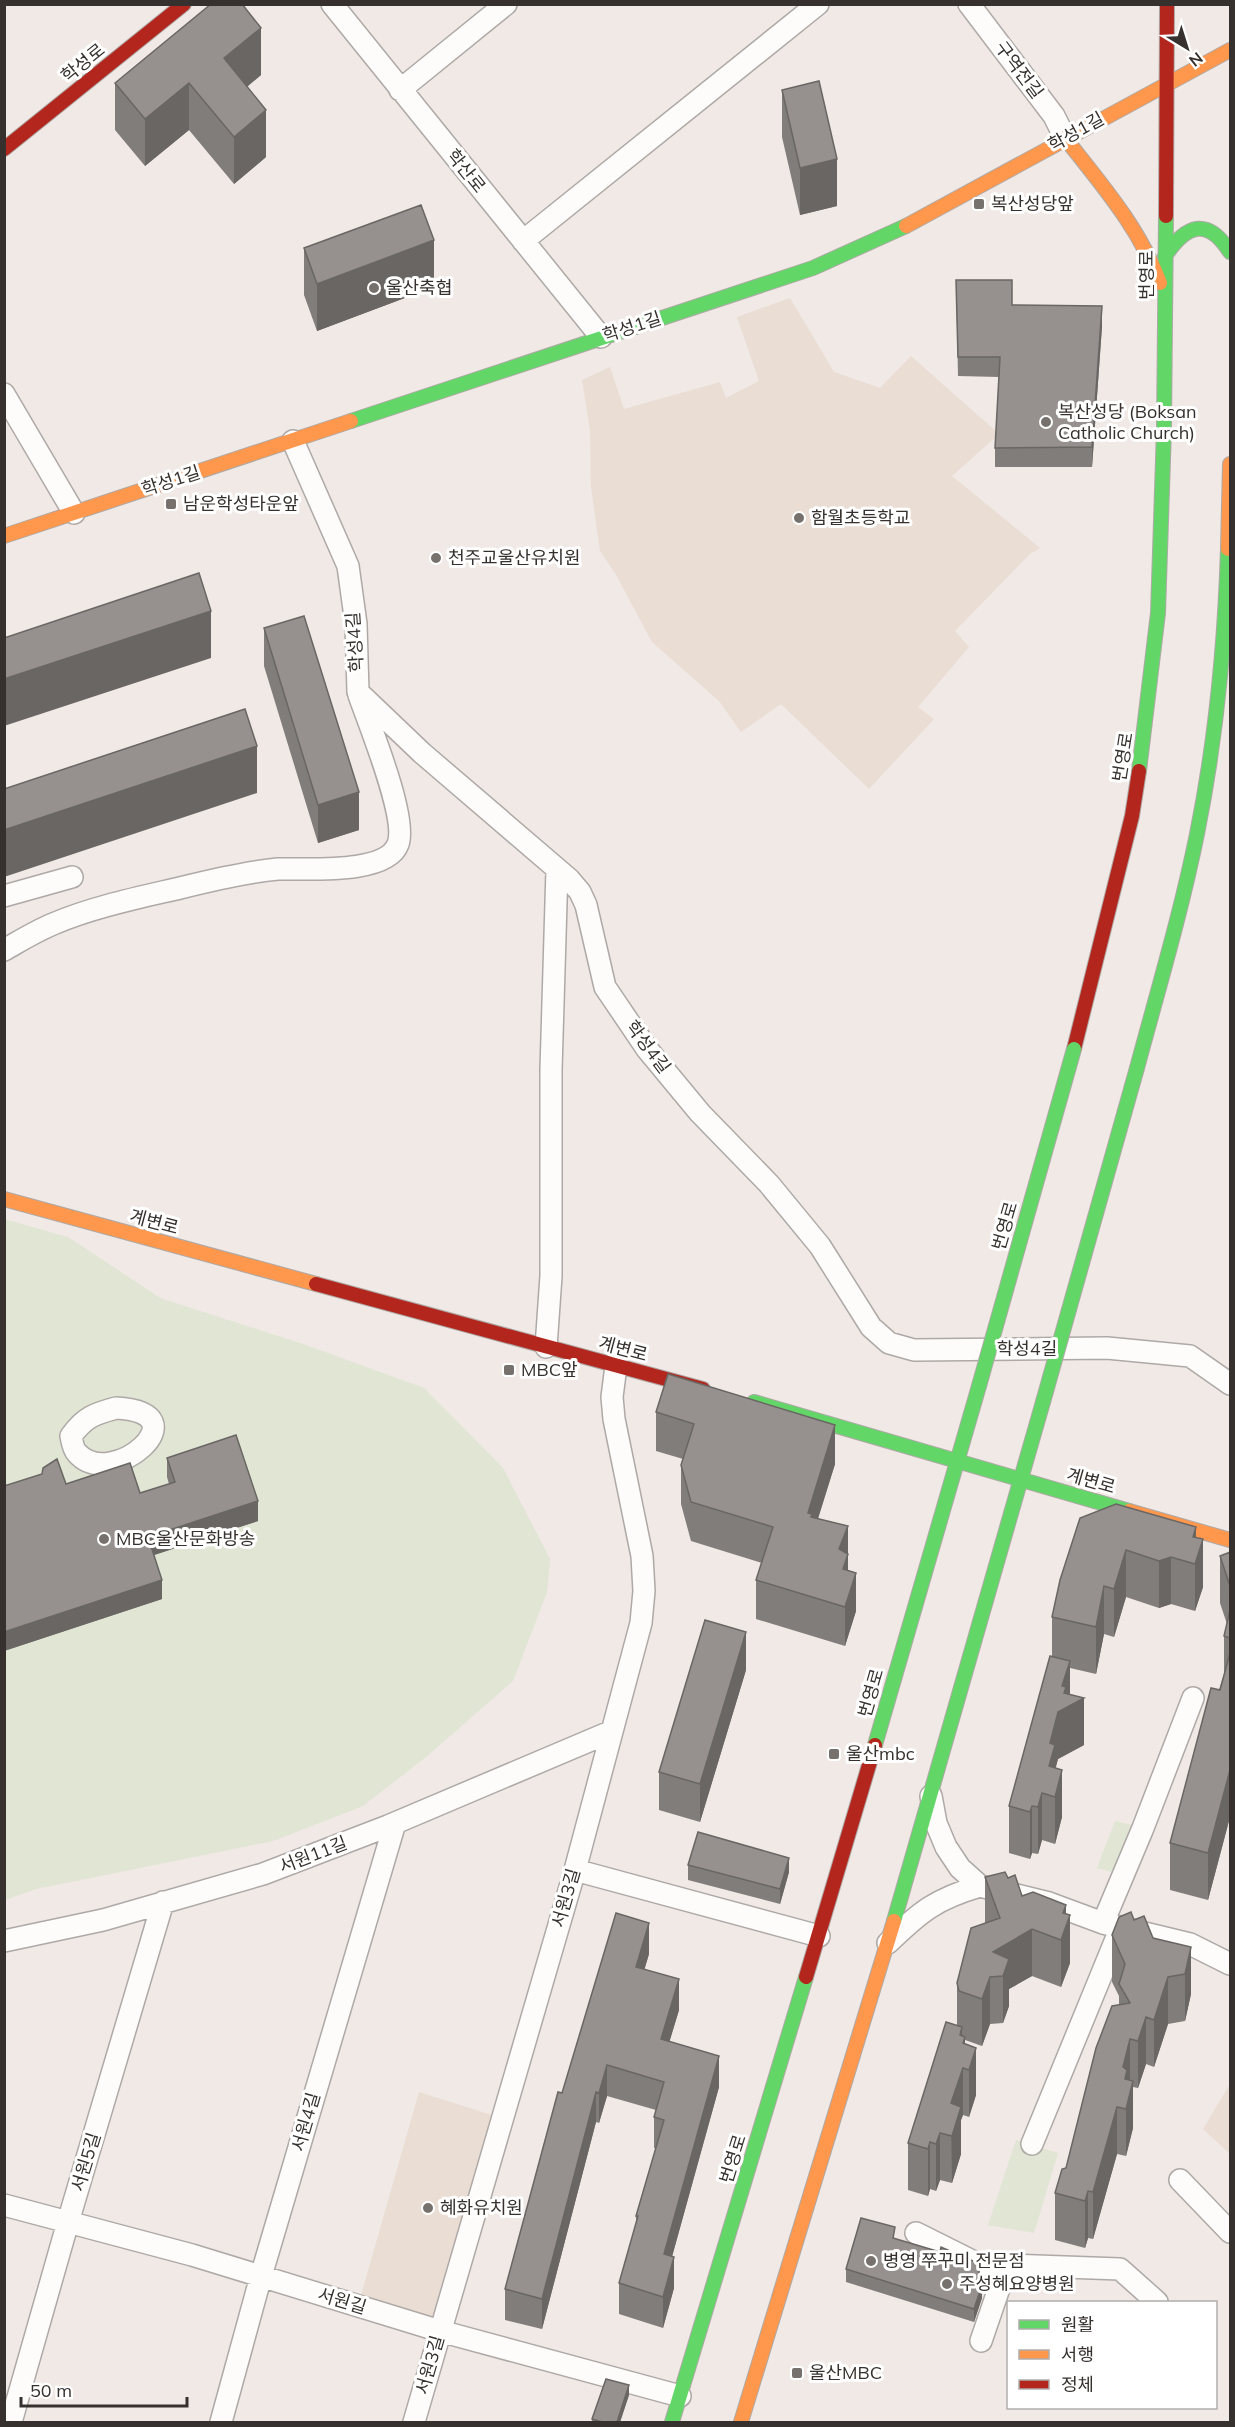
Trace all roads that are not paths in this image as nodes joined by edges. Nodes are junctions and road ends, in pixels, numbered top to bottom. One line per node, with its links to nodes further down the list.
1 (184, 4): 11 (main road, 학성로)
2 (332, 4): 9 (street, 학산로)
3 (506, 4): 9 (street)
4 (818, 4): 12 (street)
5 (969, 4): 10 (street, 구역전길)
6 (1167, 4): 8 (main road, 번영로)
7 (1230, 50): 8 (main road, 학성1길)
8 (1166, 83): 10 (main road, 학성1길); 14 (main road, 번영로)
9 (400, 90): 12 (street, 학산로)
10 (1065, 138): 15 (main road); 16 (main road, 학성1길)
11 (4, 149)
12 (523, 241): 16 (street, 학산로)
13 (1230, 252): 14 (main road)
14 (1165, 256): 15 (main road, 번영로)
15 (1165, 299): 33 (main road, 번영로, bridge)
16 (601, 337): 18 (main road, 학성1길)
17 (4, 394): 20 (street)
18 (294, 441): 20 (main road, 학성1길); 22 (street, 학성4길)
19 (1230, 464): 34 (main road, bridge)
20 (74, 513): 21 (main road, 학성1길)
21 (4, 536)
22 (358, 692): 23 (street, 학성4길); 26 (street)
23 (557, 870): 28 (street); 30 (street, 학성4길)
24 (72, 877): 25 (street)
25 (4, 896)
26 (4, 950)
27 (4, 1199): 28 (main road, 계변로)
28 (546, 1347): 29 (main road, 계변로)
29 (616, 1366): 31 (main road, 계변로); 37 (street, 서원3길)
30 (1230, 1384)
31 (717, 1392)
32 (739, 1398): 33 (main road, 계변로)
33 (957, 1461): 34 (main road, 계변로); 44 (main road, 번영로)
34 (1021, 1479): 35 (main road, 계변로); 38 (main road)
35 (1230, 1540)
36 (1193, 1698): 43 (street)
37 (610, 1732): 39 (street, 서원11길); 40 (street, 서원3길)
38 (931, 1792): 41 (street); 46 (main road)
39 (395, 1822): 42 (street, 서원11길); 55 (street, 서원4길)
40 (575, 1870): 44 (street); 57 (street, 서원3길)
41 (980, 1886): 43 (street); 46 (street)
42 (163, 1902): 45 (street, 서원11길); 51 (street, 서원5길)
43 (1112, 1925): 47 (street); 48 (street)
44 (819, 1936): 59 (main road, 번영로)
45 (4, 1941)
46 (887, 1944): 64 (main road)
47 (1230, 1964)
48 (1032, 2144)
49 (1180, 2180): 52 (street)
50 (4, 2205): 51 (street, 서원길)
51 (68, 2222): 55 (street, 서원길); 60 (street, 서원5길)
52 (1230, 2232)
53 (916, 2233): 54 (street)
54 (1006, 2265): 56 (street); 58 (street)
55 (261, 2276): 57 (street, 서원길); 61 (street, 서원4길)
56 (1156, 2301)
57 (440, 2331): 59 (street, 서원길); 62 (street, 서원3길)
58 (981, 2341)
59 (680, 2396): 63 (main road, 번영로)
60 (11, 2422)
61 (220, 2422)
62 (414, 2422)
63 (672, 2422)
64 (741, 2422)

